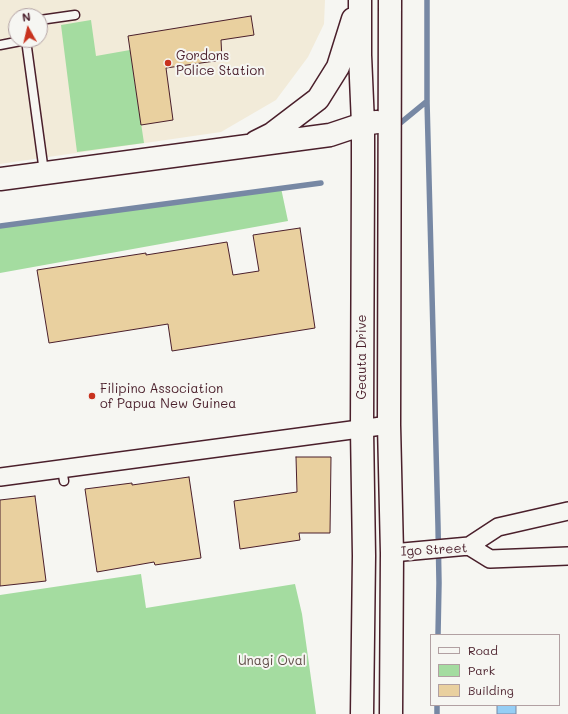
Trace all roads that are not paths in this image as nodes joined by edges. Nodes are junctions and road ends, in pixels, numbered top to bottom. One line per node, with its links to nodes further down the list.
1 (360, 0): 7 (main road, Geauta Drive); 9 (main road)
2 (390, 0): 6 (main road, Geauta Drive)
3 (75, 15): 4 (lane)
4 (48, 19)
5 (27, 48): 11 (lane)
6 (390, 121): 7 (main road); 13 (main road, Geauta Drive)
7 (363, 124): 8 (main road); 10 (main road, Geauta Drive)
8 (330, 135): 9 (main road); 10 (main road)
9 (246, 147): 11 (main road)
10 (363, 166): 14 (main road, Geauta Drive)
11 (44, 173): 12 (main road)
12 (0, 179)
13 (389, 425): 14 (street); 18 (main road, Geauta Drive)
14 (362, 429): 15 (street); 20 (main road, Geauta Drive)
15 (0, 477)
16 (568, 511): 17 (street)
17 (470, 546): 18 (street, Igo Street); 19 (street, Igo Street)
18 (401, 552): 21 (main road, Geauta Drive)
19 (568, 556)
20 (362, 714)
21 (391, 714)

